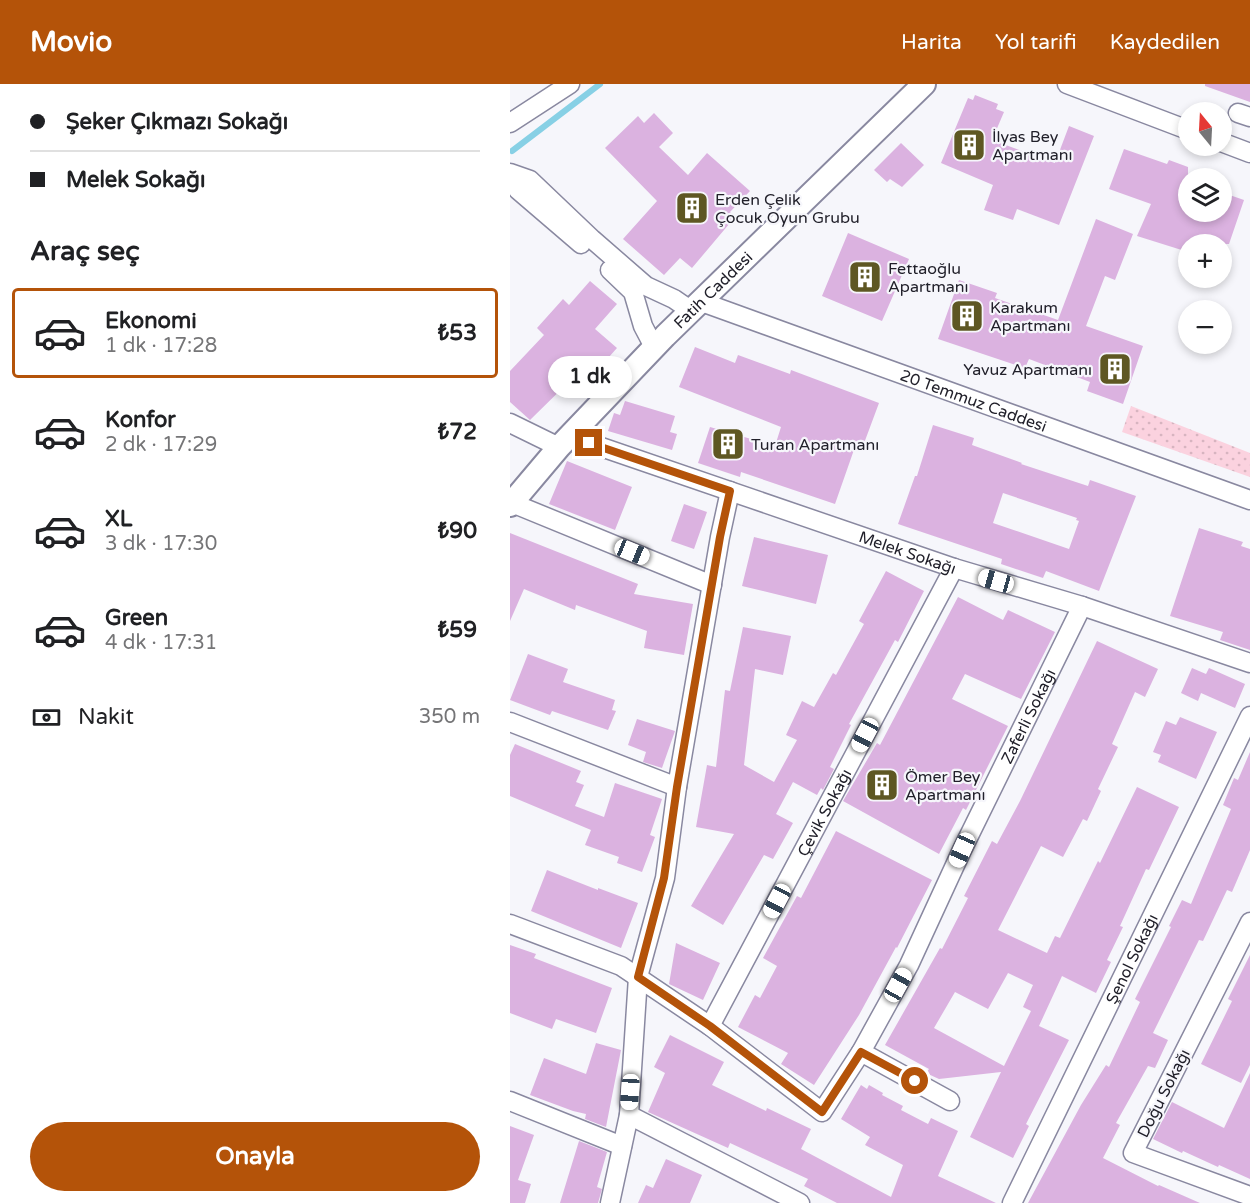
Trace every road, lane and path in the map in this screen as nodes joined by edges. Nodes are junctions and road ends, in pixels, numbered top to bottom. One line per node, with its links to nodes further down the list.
1 (570, 84): 4 (street)
2 (924, 84): 10 (main road, Fatih Caddesi)
3 (1067, 84): 5 (street)
4 (510, 123)
5 (1178, 126)
6 (1232, 146): 7 (street)
7 (1250, 153)
8 (510, 172): 10 (street, 20 Temmuz Caddesi)
9 (510, 178): 11 (street)
10 (694, 306): 11 (main road, Fatih Caddesi); 15 (street, 20 Temmuz Caddesi)
11 (654, 347): 13 (main road, Fatih Caddesi)
12 (510, 423): 13 (street, Melek Sokağı)
13 (564, 442): 14 (street, Melek Sokağı); 16 (main road, Fatih Caddesi)
14 (730, 491): 17 (street, Melek Sokağı); 18 (street)
15 (1250, 500)
16 (511, 504): 18 (street)
17 (954, 568): 19 (street, Melek Sokağı); 27 (street, Çevik Sokağı)
18 (712, 585): 23 (street)
19 (1082, 606): 20 (street, Melek Sokağı); 28 (street, Zaferli Sokağı)
20 (1250, 663)
21 (1250, 716): 36 (street, Şenol Sokağı)
22 (510, 722): 23 (street)
23 (677, 787): 26 (street)
24 (1250, 922): 33 (street, Doğu Sokağı)
25 (510, 924): 26 (street)
26 (638, 977): 27 (street); 31 (street)
27 (710, 1026): 28 (street, Zaferli Sokağı)
28 (861, 1052): 30 (street)
29 (510, 1101): 32 (street)
30 (950, 1101)
31 (629, 1115): 32 (street); 35 (street)
32 (622, 1146): 34 (street)
33 (1250, 1196)
34 (610, 1203)
35 (800, 1203)
36 (1012, 1203)

